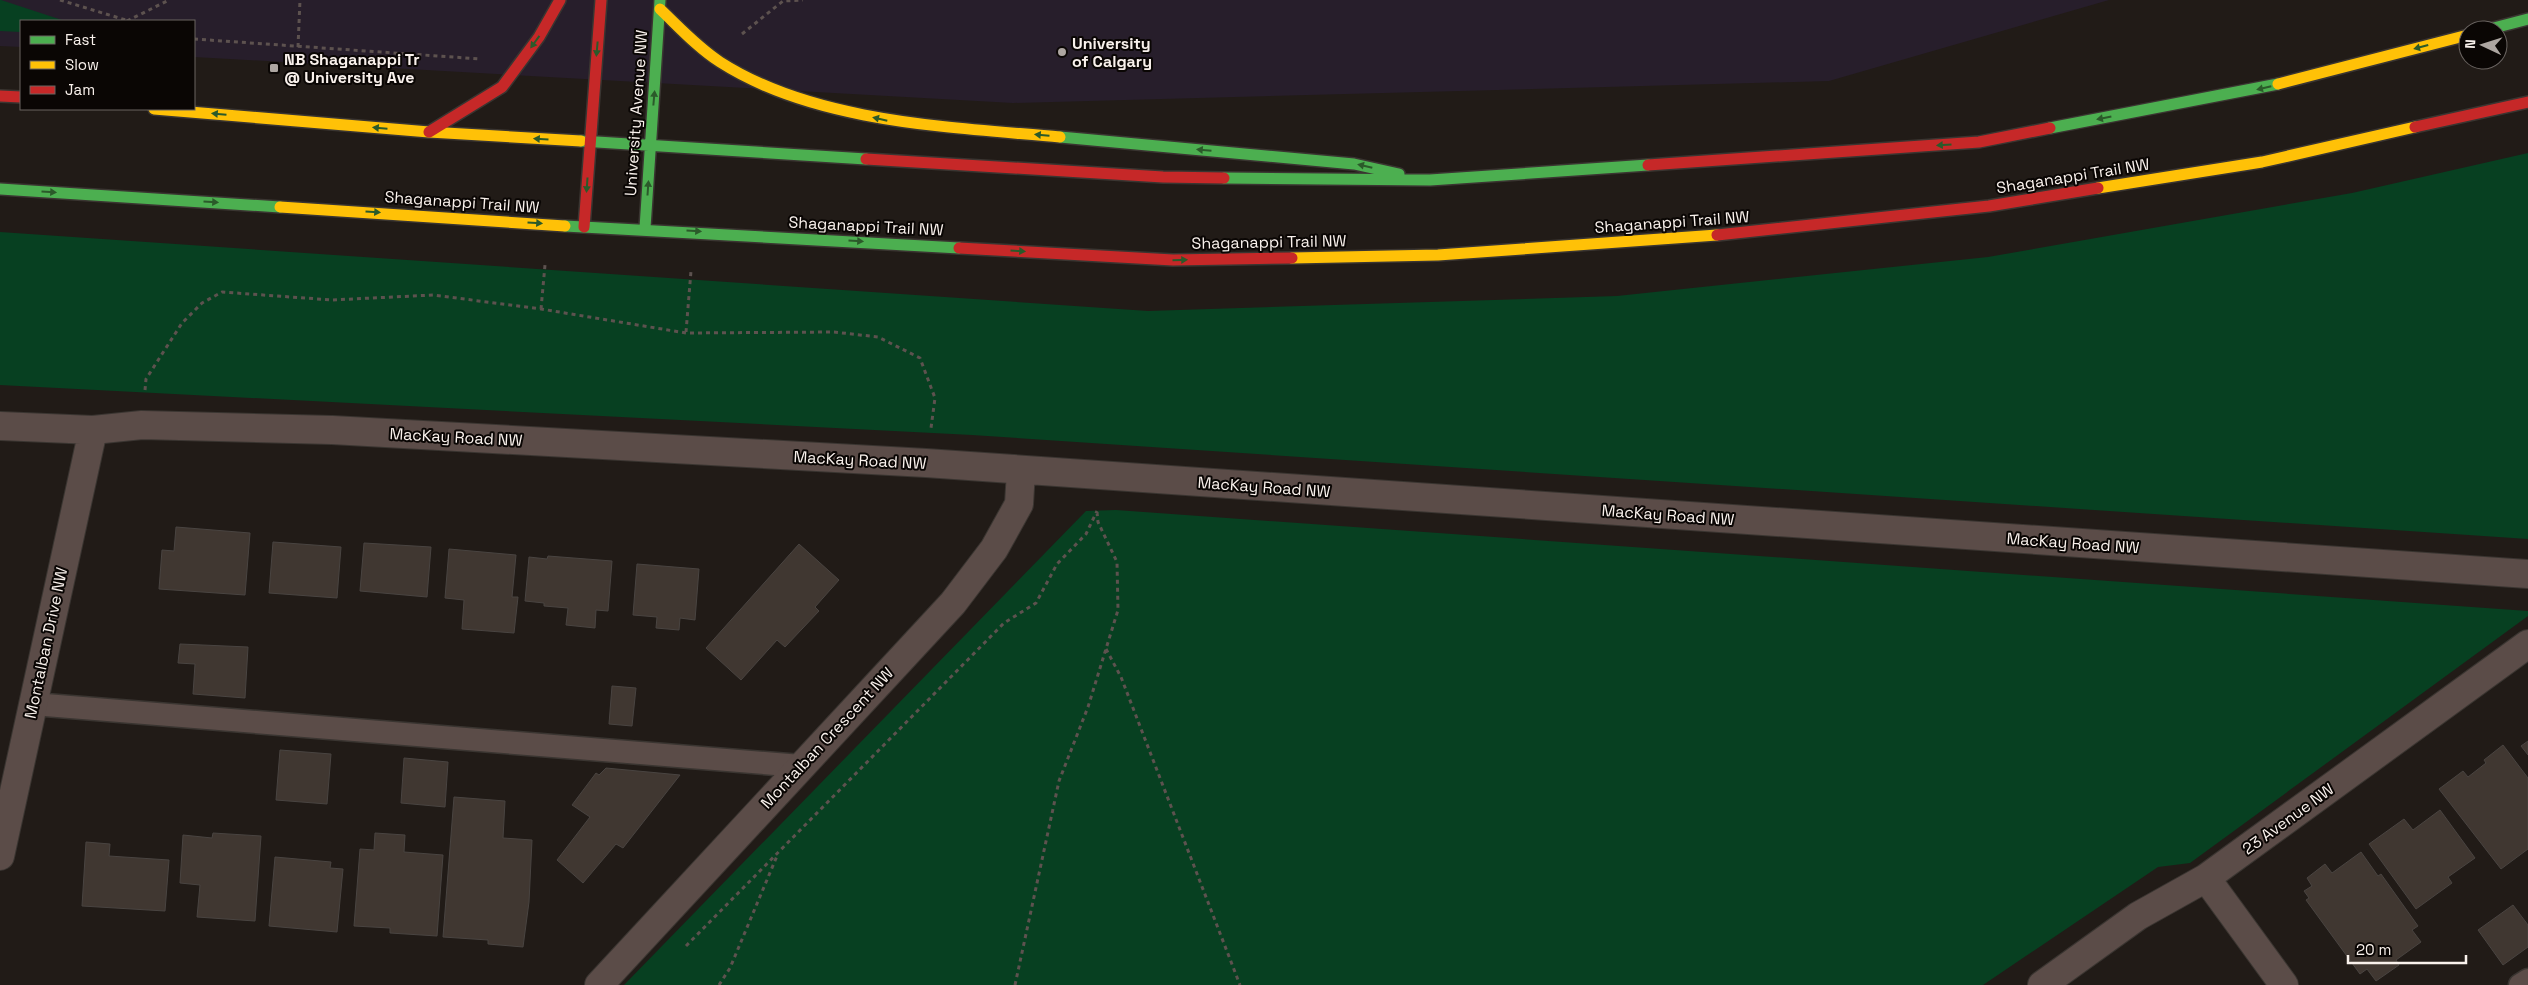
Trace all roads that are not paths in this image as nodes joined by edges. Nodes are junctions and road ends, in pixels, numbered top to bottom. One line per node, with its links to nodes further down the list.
1 (560, 0): 11 (main road, one-way to 11)
2 (601, 0): 12 (main road, one-way to 12)
3 (660, 5): 13 (main road, University Avenue NW, one-way to 3); 14 (main road, one-way to 3)
4 (2528, 19): 5 (main road)
5 (2508, 24)
6 (2458, 38): 14 (main road, one-way to 14)
7 (0, 96): 8 (main road)
8 (20, 98)
9 (2528, 102): 17 (main road, Shaganappi Trail NW, one-way to 9)
10 (166, 110): 11 (main road, one-way to 10)
11 (429, 132): 12 (main road, one-way to 11)
12 (590, 142): 13 (main road); 16 (main road, one-way to 16)
13 (651, 147): 14 (main road); 17 (main road, University Avenue NW, one-way to 13)
14 (1430, 180)
15 (0, 189): 16 (main road, Shaganappi Trail NW, one-way to 16)
16 (584, 227): 17 (main road, Shaganappi Trail NW)
17 (645, 228)
18 (0, 426): 19 (street, MacKay Road NW)
19 (93, 430): 20 (street, MacKay Road NW); 23 (street, Montalban Drive NW)
20 (1021, 470): 21 (street, MacKay Road NW); 24 (street, Montalban Crescent NW)
21 (2528, 574)
22 (2528, 644): 26 (street, 23 Avenue NW)
23 (33, 704): 24 (lane); 25 (street, Montalban Drive NW)
24 (801, 766): 28 (street, Montalban Crescent NW)
25 (0, 856)
26 (2206, 878): 29 (street, 23 Avenue NW); 30 (street)
27 (2528, 980): 31 (lane)
28 (598, 985)
29 (2042, 985)
30 (2284, 985)
31 (2520, 985)

